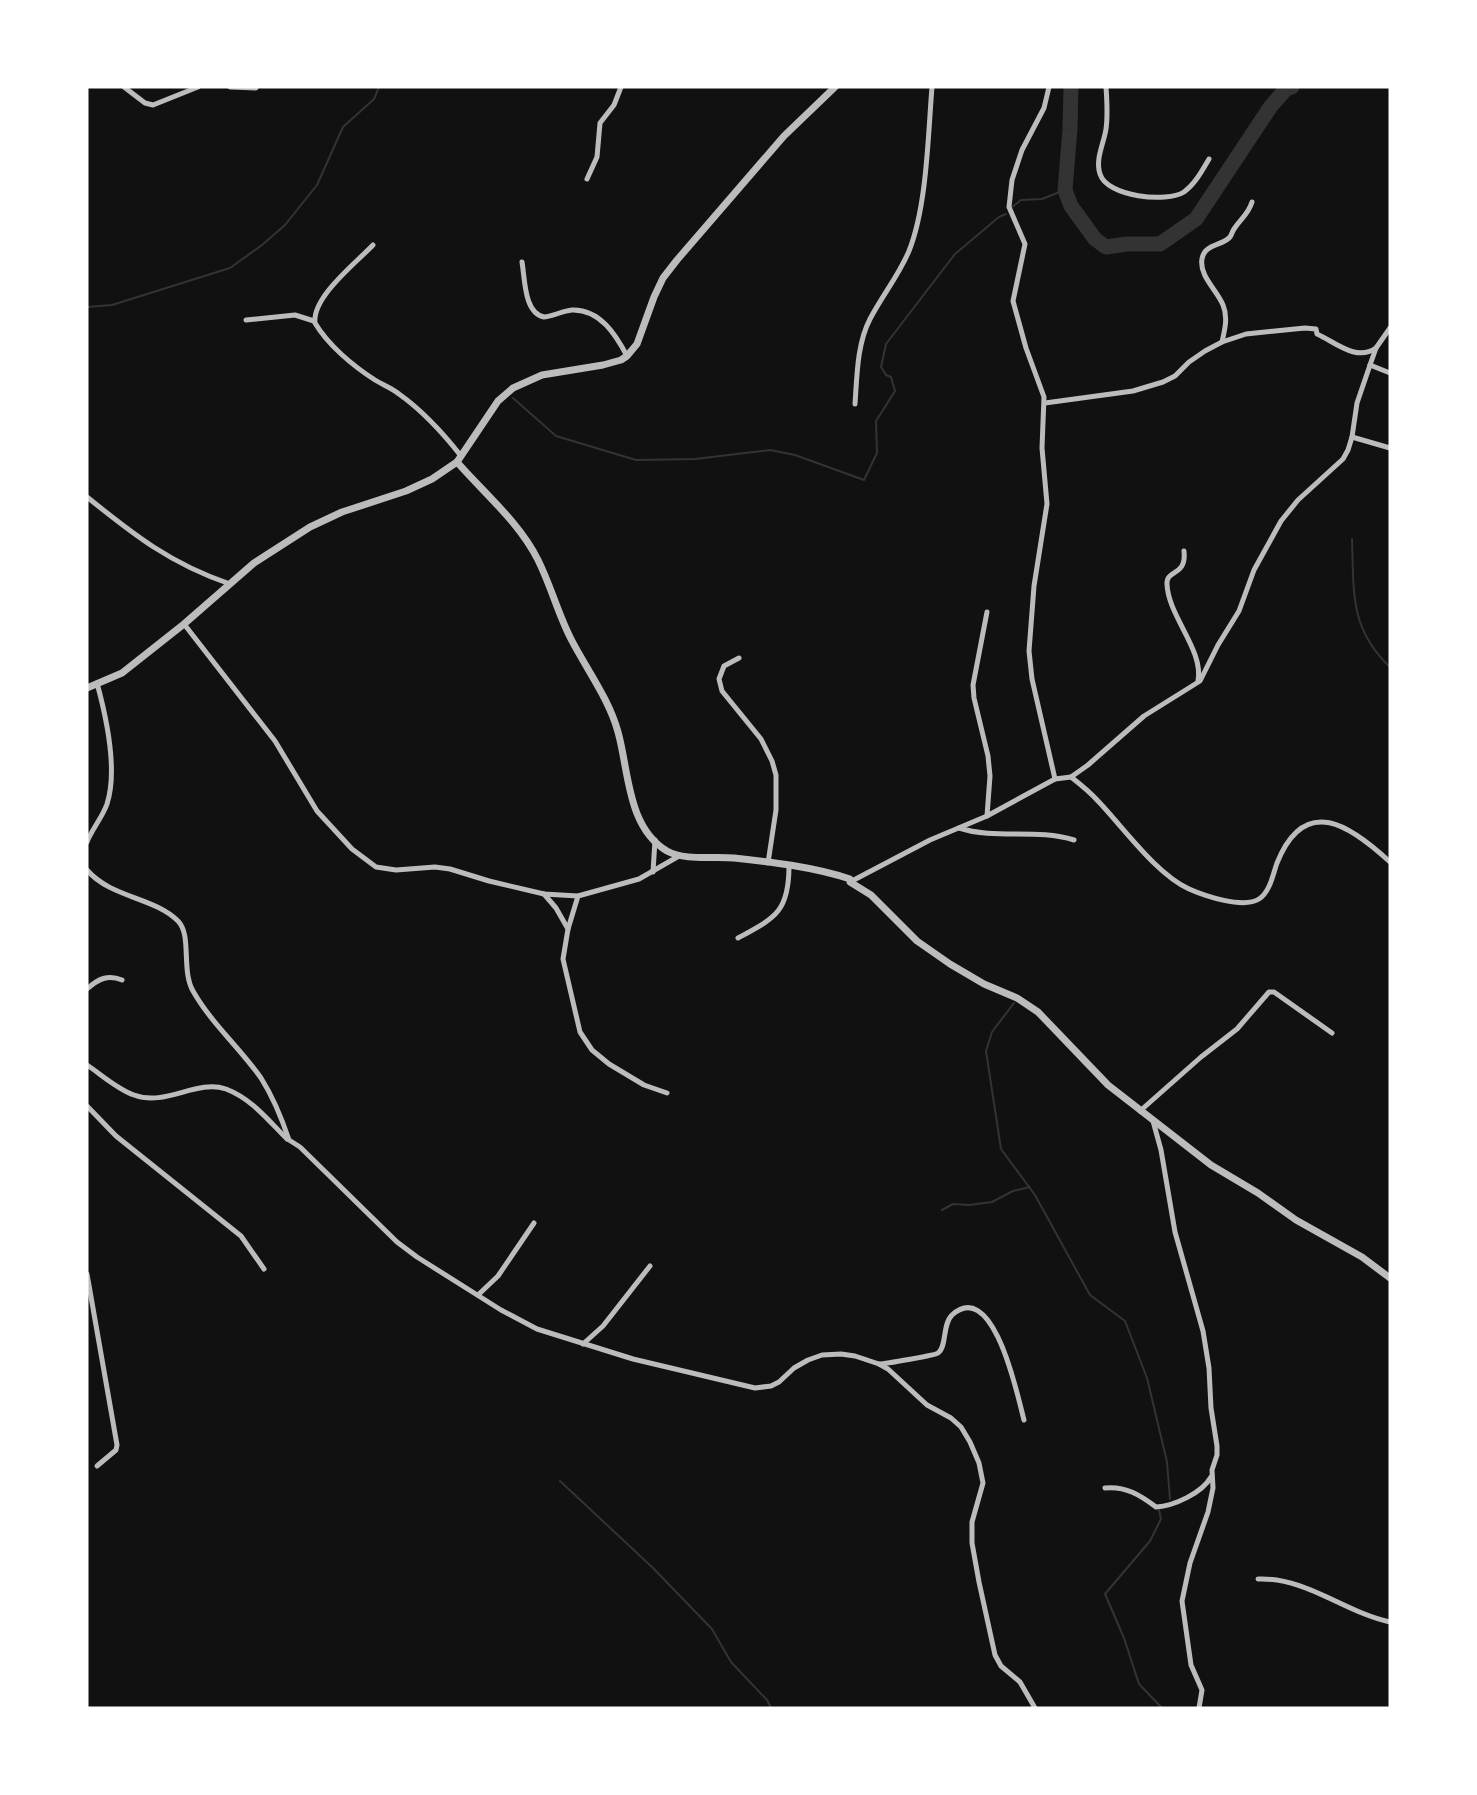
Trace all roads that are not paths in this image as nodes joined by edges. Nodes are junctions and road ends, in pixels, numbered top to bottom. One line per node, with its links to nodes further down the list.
1 (124, 87): 2 (street)
2 (198, 87)
3 (230, 87): 9 (street)
4 (621, 87): 11 (street)
5 (835, 87): 20 (street)
6 (932, 87): 24 (street)
7 (1049, 87): 23 (street)
8 (1106, 87): 10 (street)
9 (256, 88)
10 (1209, 159)
11 (587, 179)
12 (1252, 202): 18 (street)
13 (374, 245): 16 (street)
14 (522, 262): 20 (street)
15 (246, 320): 16 (street)
16 (314, 321): 27 (street)
17 (1390, 328): 19 (street)
18 (1222, 342): 19 (street); 23 (street)
19 (1376, 348): 21 (street)
20 (627, 356): 27 (street)
21 (1370, 365): 22 (street); 25 (street)
22 (1390, 373)
23 (1045, 403): 38 (street)
24 (855, 404)
25 (1352, 437): 26 (street); 36 (street)
26 (1390, 448)
27 (459, 459): 30 (street); 41 (street)
28 (87, 497): 30 (street)
29 (1185, 550): 36 (street)
30 (230, 584): 32 (street)
31 (987, 612): 39 (street)
32 (184, 624): 34 (street); 51 (street)
33 (740, 658): 46 (street)
34 (97, 682): 35 (street); 43 (street)
35 (87, 687)
36 (1188, 690): 37 (street)
37 (1071, 777): 38 (street); 45 (street)
38 (1055, 779): 39 (street)
39 (987, 816): 40 (street)
40 (959, 828): 42 (street); 50 (street)
41 (654, 840): 44 (street); 49 (street)
42 (1074, 840)
43 (87, 842)
44 (679, 856): 46 (street); 49 (street)
45 (1390, 862)
46 (768, 863): 47 (street)
47 (789, 866): 50 (street); 54 (street)
48 (87, 870): 63 (street)
49 (653, 872): 52 (street)
50 (850, 882): 61 (street)
51 (544, 894): 52 (street); 53 (street)
52 (578, 896): 53 (street)
53 (568, 929): 59 (street)
54 (738, 938)
55 (122, 980): 56 (street)
56 (87, 989)
57 (1332, 1033): 61 (street)
58 (87, 1065): 63 (street)
59 (668, 1093)
60 (87, 1106): 66 (street)
61 (1140, 1111): 62 (street)
62 (1153, 1121): 68 (street); 74 (street)
63 (289, 1140): 69 (street)
64 (534, 1223): 69 (street)
65 (650, 1266): 70 (street)
66 (264, 1269)
67 (87, 1274): 73 (street)
68 (1390, 1278)
69 (478, 1295): 70 (street)
70 (584, 1344): 71 (street)
71 (879, 1364): 72 (street); 78 (street)
72 (1024, 1420)
73 (97, 1466)
74 (1212, 1470): 75 (street); 79 (street)
75 (1105, 1488)
76 (1258, 1579): 77 (street)
77 (1390, 1622)
78 (1035, 1708)
79 (1199, 1708)

